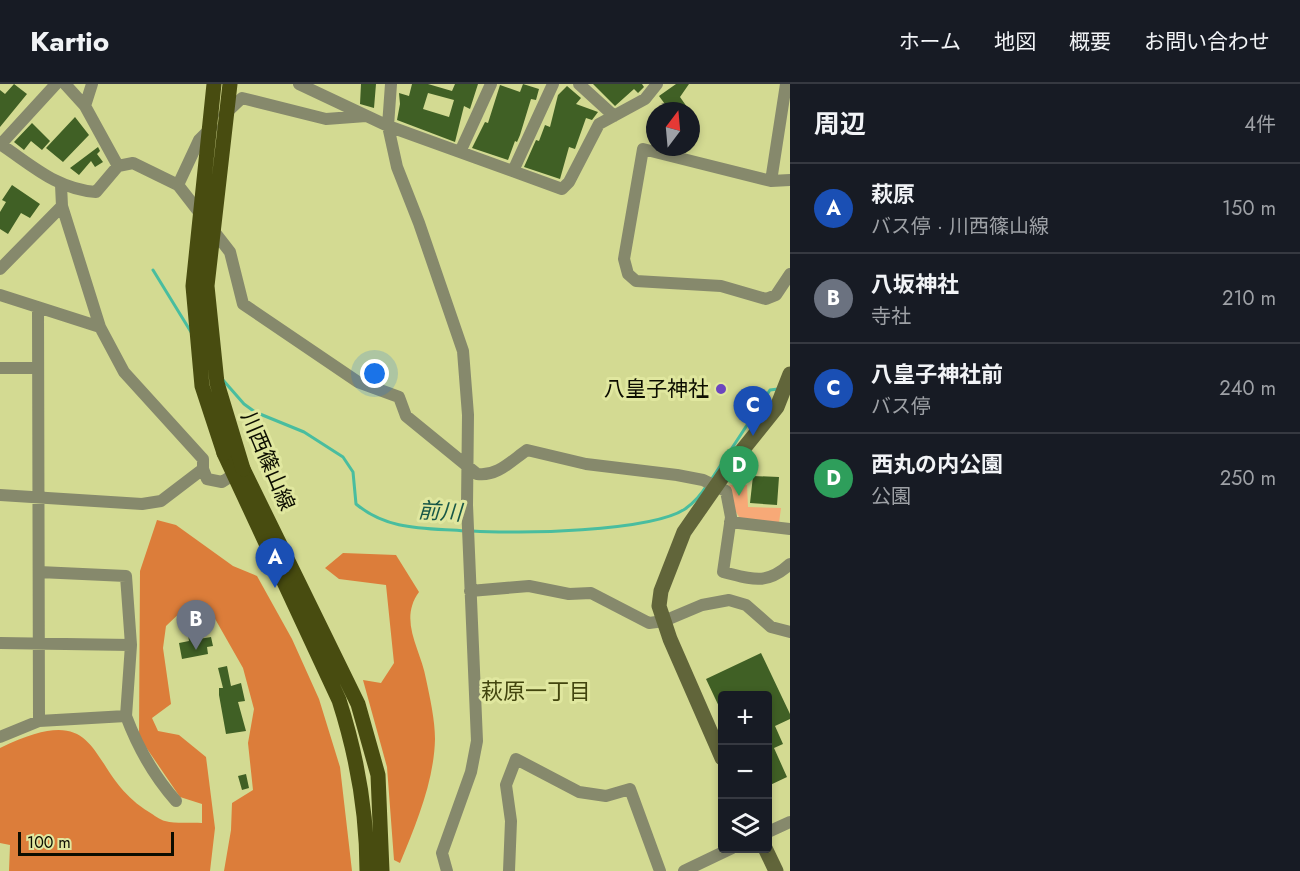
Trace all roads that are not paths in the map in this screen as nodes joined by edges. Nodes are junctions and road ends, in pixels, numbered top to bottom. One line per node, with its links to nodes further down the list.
1 (56, 84): 17 (street)
2 (65, 84): 13 (street)
3 (92, 84): 13 (street)
4 (214, 84): 36 (main road, 川西篠山線, bridge)
5 (230, 84): 36 (main road, 川西篠山線, bridge)
6 (299, 84): 14 (street)
7 (391, 84): 16 (street)
8 (490, 84): 18 (street)
9 (553, 84): 20 (street)
10 (579, 84): 15 (street)
11 (657, 84): 15 (street)
12 (786, 84): 22 (street)
13 (86, 106): 19 (street)
14 (366, 116): 16 (street); 24 (street)
15 (614, 116): 20 (street)
16 (388, 126): 18 (street); 34 (street)
17 (1, 144): 23 (street)
18 (460, 152): 20 (street)
19 (118, 166): 23 (street); 24 (street)
20 (513, 171)
21 (790, 180): 22 (street)
22 (771, 181): 27 (street)
23 (61, 185): 25 (street)
24 (178, 185): 34 (street)
25 (62, 206): 26 (street); 30 (street)
26 (0, 269)
27 (790, 274)
28 (0, 295): 29 (street)
29 (38, 308): 30 (street); 32 (street)
30 (99, 327): 35 (street)
31 (0, 368): 32 (street)
32 (37, 368): 39 (street)
33 (790, 374): 37 (street)
34 (468, 466): 37 (street); 44 (street)
35 (203, 469): 36 (street); 39 (street)
36 (238, 472): 59 (main road, 川西篠山線); 60 (main road, 川西篠山線)
37 (716, 486): 40 (street); 45 (street)
38 (0, 495): 39 (street)
39 (40, 495): 43 (street)
40 (730, 522): 41 (street); 42 (street)
41 (790, 529)
42 (790, 564)
43 (39, 572): 48 (street); 49 (street)
44 (470, 591): 45 (street); 61 (street)
45 (664, 621): 46 (street); 53 (street)
46 (790, 632)
47 (0, 643): 48 (street)
48 (38, 643): 49 (street); 51 (street)
49 (130, 645): 50 (street)
50 (126, 716): 51 (street); 54 (street)
51 (39, 722): 52 (street)
52 (0, 737)
53 (718, 746)
54 (176, 801)
55 (790, 822): 56 (street)
56 (772, 830)
57 (723, 853): 64 (street)
58 (767, 853): 65 (street)
59 (367, 871)
60 (382, 871)
61 (447, 871)
62 (509, 871): 63 (street)
63 (660, 871)
64 (684, 871)
65 (776, 871)

